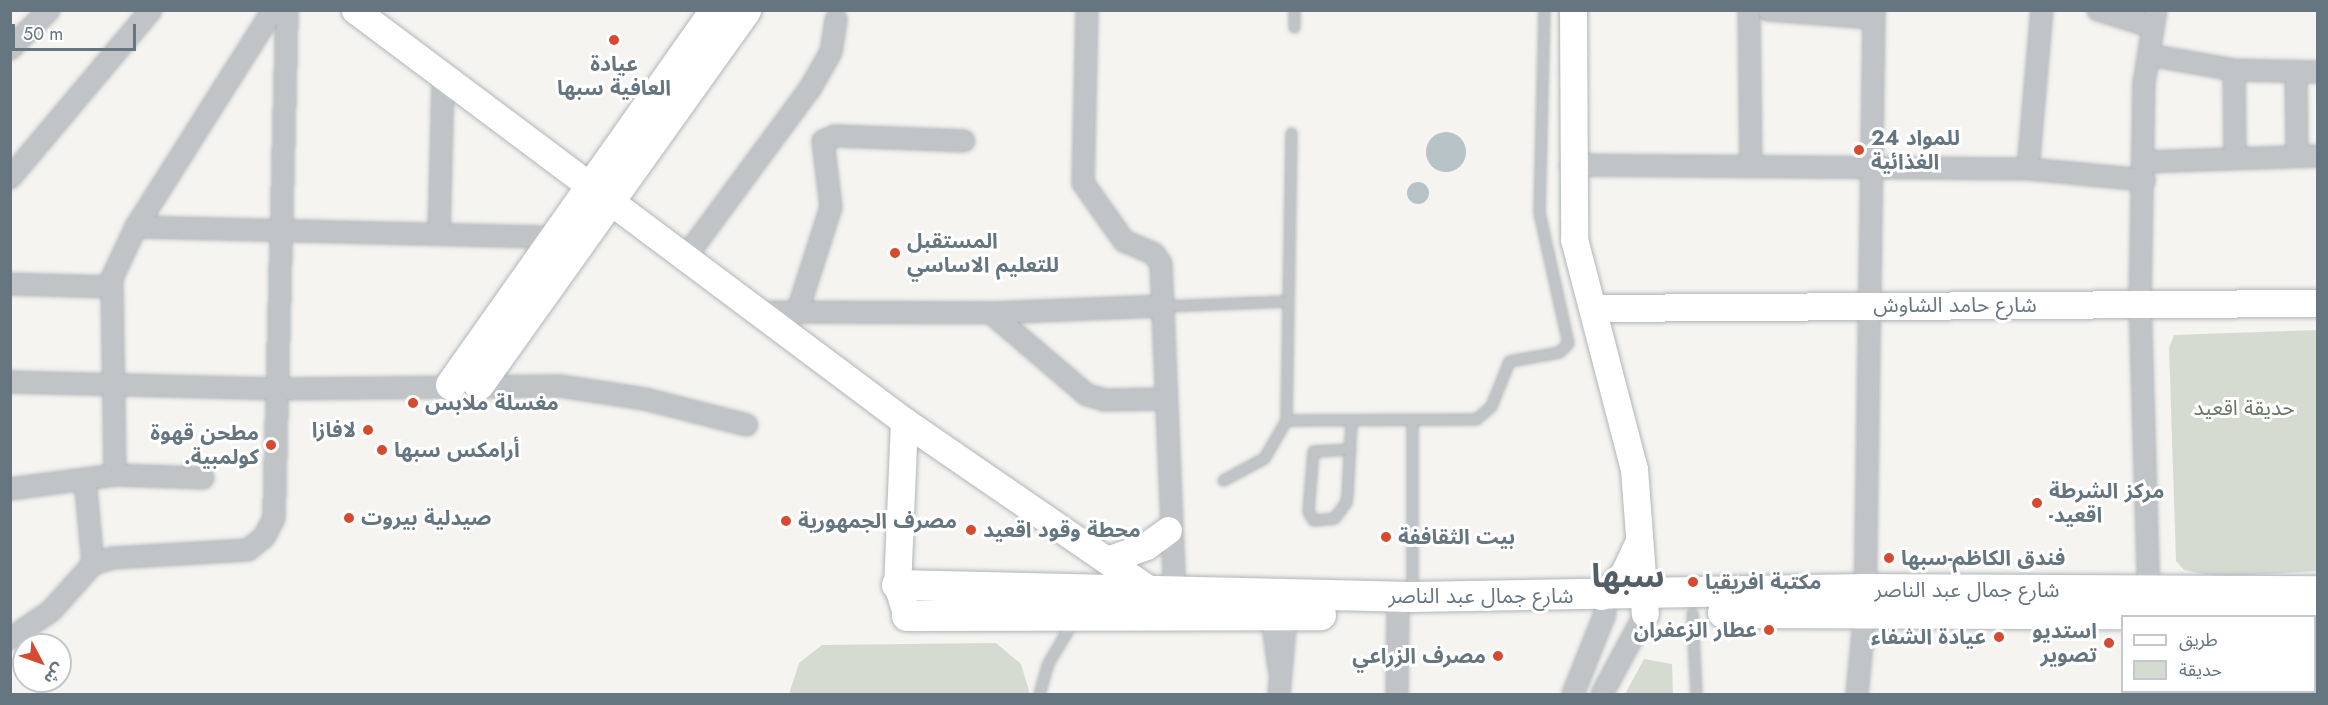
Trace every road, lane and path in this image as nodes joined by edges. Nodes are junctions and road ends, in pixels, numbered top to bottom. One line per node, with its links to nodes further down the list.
1 (49, 10): 19 (street)
2 (151, 10): 35 (street)
3 (273, 10): 37 (street)
4 (287, 10): 39 (street)
5 (355, 10): 24 (street)
6 (1087, 10): 48 (street)
7 (1294, 10): 18 (lane)
8 (1544, 10): 61 (lane)
9 (1573, 10): 30 (street)
10 (1749, 10): 31 (street)
11 (1768, 10): 15 (street)
12 (2042, 10): 33 (street)
13 (2098, 10): 17 (street)
14 (735, 11): 36 (main road)
15 (1874, 14): 32 (street)
16 (836, 19): 41 (street)
17 (2154, 19): 20 (street)
18 (1294, 27)
19 (10, 49)
20 (2149, 55): 21 (street); 34 (street)
21 (2234, 70): 22 (street); 29 (street)
22 (2296, 72): 23 (street); 27 (street)
23 (2318, 72)
24 (443, 76): 36 (street); 38 (street)
25 (1291, 134): 44 (lane)
26 (964, 141): 51 (street)
27 (2297, 156): 28 (street); 29 (street)
28 (2318, 156)
29 (2235, 158): 34 (street)
30 (1570, 165): 31 (street); 49 (street)
31 (1751, 166): 32 (street)
32 (1869, 167): 33 (street); 47 (street)
33 (2028, 169): 34 (street)
34 (2144, 171): 46 (street)
35 (10, 178)
36 (599, 194): 40 (main road); 41 (street); 55 (main road)
37 (136, 227): 39 (street); 43 (street)
38 (439, 233): 39 (street); 40 (street)
39 (278, 234): 56 (street)
40 (554, 237): 55 (main road)
41 (686, 258): 50 (street)
42 (10, 284): 43 (street)
43 (111, 287): 54 (street)
44 (1286, 301): 48 (lane); 58 (lane)
45 (2318, 303): 46 (street, شارع حامد الشاوش)
46 (2140, 304): 47 (street, شارع حامد الشاوش); 81 (street)
47 (1866, 305): 49 (street, شارع حامد الشاوش); 76 (street)
48 (1163, 306): 52 (street); 57 (street)
49 (1593, 308): 70 (street)
50 (759, 312): 51 (street); 59 (street)
51 (797, 312): 52 (street)
52 (991, 313): 57 (street)
53 (10, 382): 54 (street)
54 (111, 383): 56 (street); 64 (street)
55 (465, 385): 56 (street); 62 (street)
56 (281, 389): 72 (street)
57 (1165, 399): 69 (street)
58 (1286, 420): 60 (lane); 67 (lane)
59 (904, 421): 71 (street); 73 (street)
60 (1351, 421): 61 (lane); 63 (lane)
61 (1412, 421): 80 (lane)
62 (747, 425)
63 (1350, 448): 63 (lane)
64 (115, 475): 65 (street); 66 (street)
65 (203, 478)
66 (85, 479): 68 (street); 72 (street)
67 (1223, 480)
68 (10, 489)
69 (1168, 530): 71 (street); 75 (street)
70 (1638, 543): 77 (street); 79 (street)
71 (1107, 560): 75 (street)
72 (93, 564): 86 (street)
73 (897, 585): 75 (main road, شارع جمال عبد الناصر); 85 (street)
74 (2318, 591): 81 (main road, شارع جمال عبد الناصر)
75 (1165, 601): 78 (main road, شارع جمال عبد الناصر); 83 (main road, شارع جمال عبد الناصر)
76 (1865, 601): 77 (main road, شارع جمال عبد الناصر); 81 (main road, شارع جمال عبد الناصر); 82 (main road, شارع جمال عبد الناصر); 93 (street)
77 (1646, 604): 79 (main road, شارع جمال عبد الناصر); 82 (main road, شارع جمال عبد الناصر); 91 (street)
78 (1279, 605): 80 (main road, شارع جمال عبد الناصر); 88 (street)
79 (1603, 605): 80 (main road, شارع جمال عبد الناصر); 90 (street)
80 (1405, 606): 89 (street)
81 (2149, 608): 84 (main road, شارع جمال عبد الناصر)
82 (1692, 613): 92 (lane)
83 (1074, 614): 85 (main road, شارع جمال عبد الناصر); 87 (lane)
84 (2254, 615)
85 (907, 616)
86 (10, 639)
87 (1039, 694)
88 (1279, 694)
89 (1396, 694)
90 (1573, 694)
91 (1602, 694)
92 (1696, 694)
93 (1857, 694)

